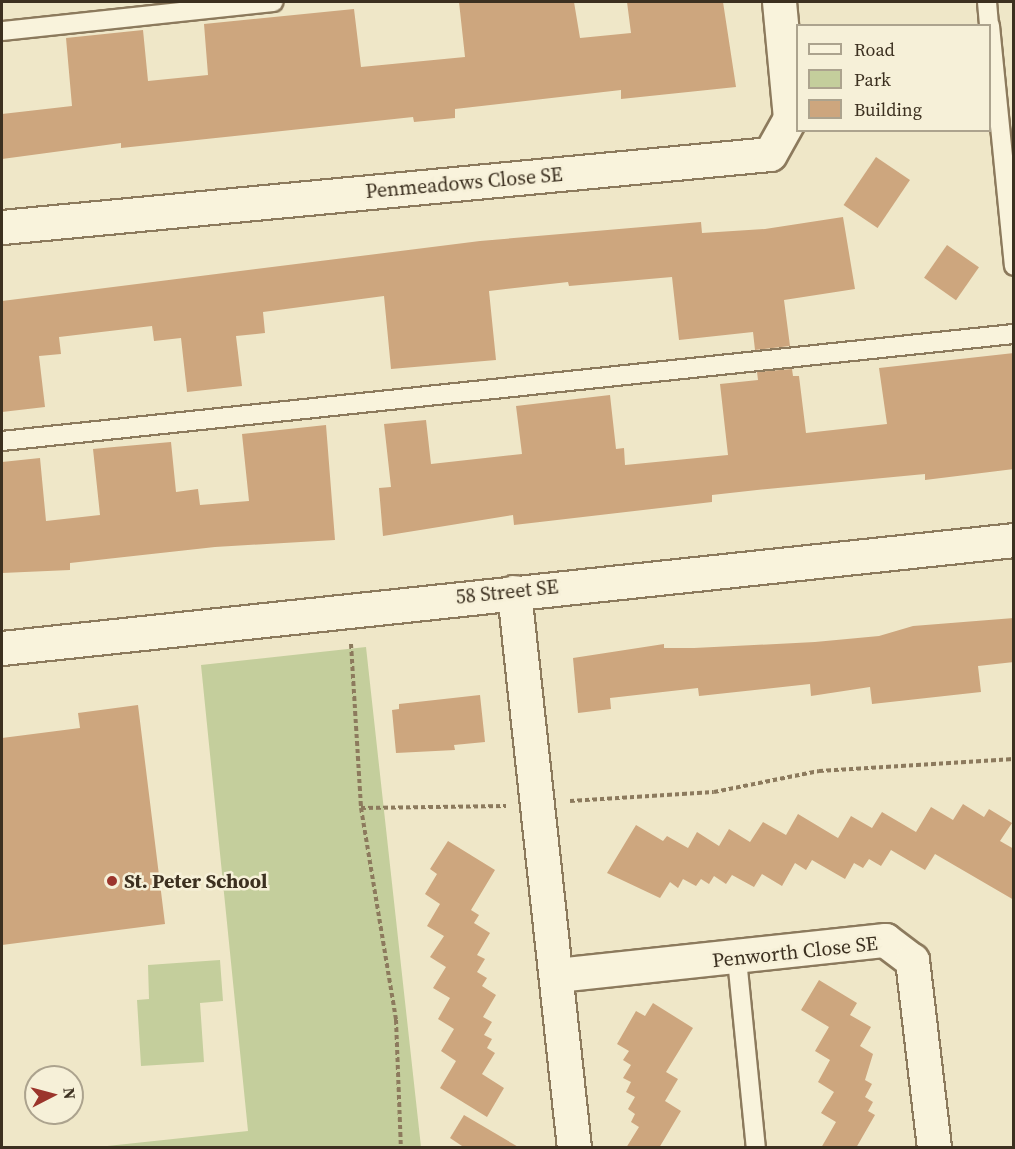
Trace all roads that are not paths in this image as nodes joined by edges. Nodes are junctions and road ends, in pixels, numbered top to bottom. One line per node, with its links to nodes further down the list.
1 (273, 2): 5 (lane)
2 (779, 2): 7 (street, Penmeadows Close SE)
3 (987, 2): 4 (lane)
4 (989, 24)
5 (2, 32)
6 (991, 45): 8 (lane)
7 (2, 227)
8 (1014, 266)
9 (1014, 334): 10 (lane)
10 (2, 441)
11 (1014, 540): 12 (street, 58 Street SE)
12 (514, 592): 13 (street, 58 Street SE); 15 (street)
13 (2, 648)
14 (737, 959): 15 (street, Penworth Close SE); 17 (lane); 18 (street, Penworth Close SE)
15 (557, 975): 16 (street)
16 (574, 1148)
17 (756, 1148)
18 (934, 1148)

